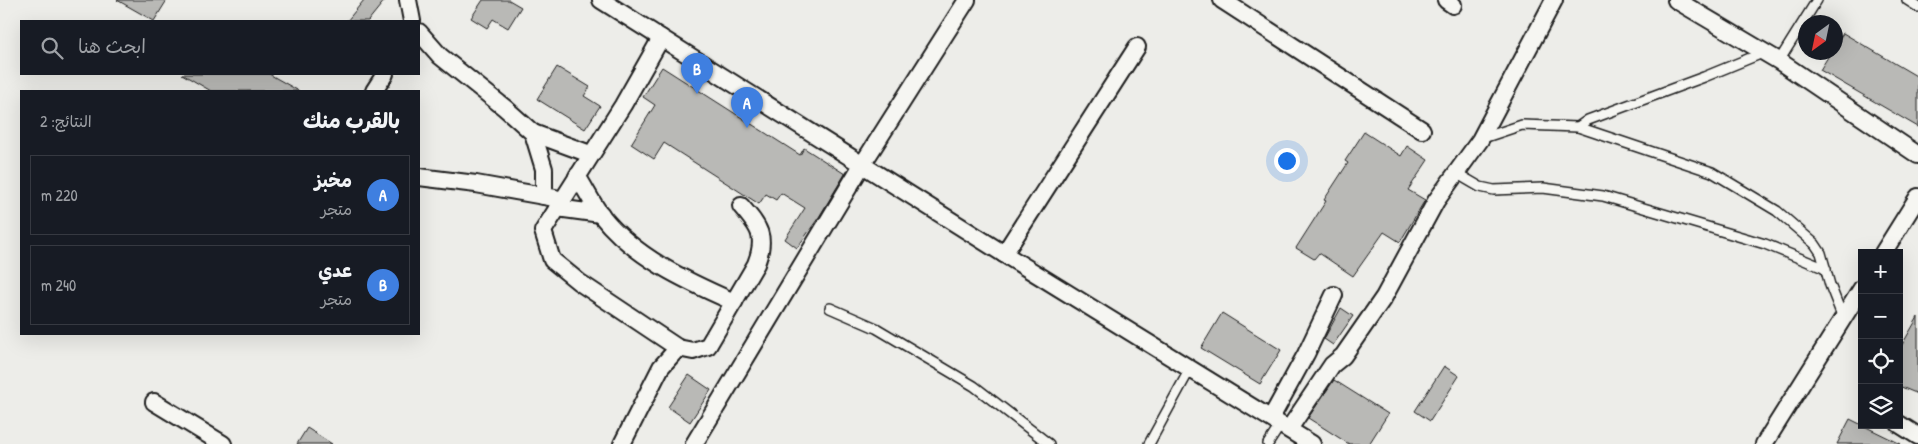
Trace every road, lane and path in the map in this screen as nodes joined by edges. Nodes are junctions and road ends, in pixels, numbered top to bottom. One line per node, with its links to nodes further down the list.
1 (408, 0): 10 (street)
2 (601, 0): 12 (street)
3 (967, 0): 23 (street)
4 (1222, 0): 18 (street)
5 (1554, 0): 20 (street)
6 (1676, 0): 14 (street)
7 (1817, 0): 14 (lane)
8 (1907, 0): 9 (lane)
9 (1918, 7)
10 (412, 20)
11 (420, 33): 19 (street)
12 (661, 38): 21 (street); 23 (street)
13 (1137, 47): 33 (street)
14 (1772, 56): 17 (lane); 22 (street)
15 (384, 75): 16 (street)
16 (375, 90)
17 (1578, 127): 20 (lane); 34 (lane)
18 (1422, 130)
19 (533, 133): 21 (street); 27 (street)
20 (1480, 140): 24 (street)
21 (590, 154): 25 (street)
22 (1918, 155)
23 (862, 165): 33 (street); 48 (street)
24 (1456, 173): 34 (lane); 43 (street)
25 (577, 176): 29 (street); 31 (street)
26 (420, 178): 27 (street)
27 (544, 196): 29 (street)
28 (1918, 197): 32 (street)
29 (560, 203): 31 (street); 40 (street)
30 (741, 206): 37 (street)
31 (601, 214): 37 (street)
32 (1886, 249)
33 (1004, 254): 41 (street)
34 (1826, 269): 39 (lane)
35 (1858, 294): 39 (street)
36 (1334, 295): 43 (street)
37 (734, 302): 40 (street)
38 (830, 308): 49 (lane)
39 (1843, 318): 53 (street)
40 (678, 348): 47 (street)
41 (1190, 370): 43 (street); 50 (lane)
42 (154, 402): 46 (street)
43 (1280, 424): 51 (lane); 52 (street)
44 (1903, 427): 45 (street)
45 (1918, 436)
46 (223, 444)
47 (622, 444)
48 (694, 444)
49 (1049, 444)
50 (1149, 444)
51 (1268, 444)
52 (1312, 444)
53 (1764, 444)

